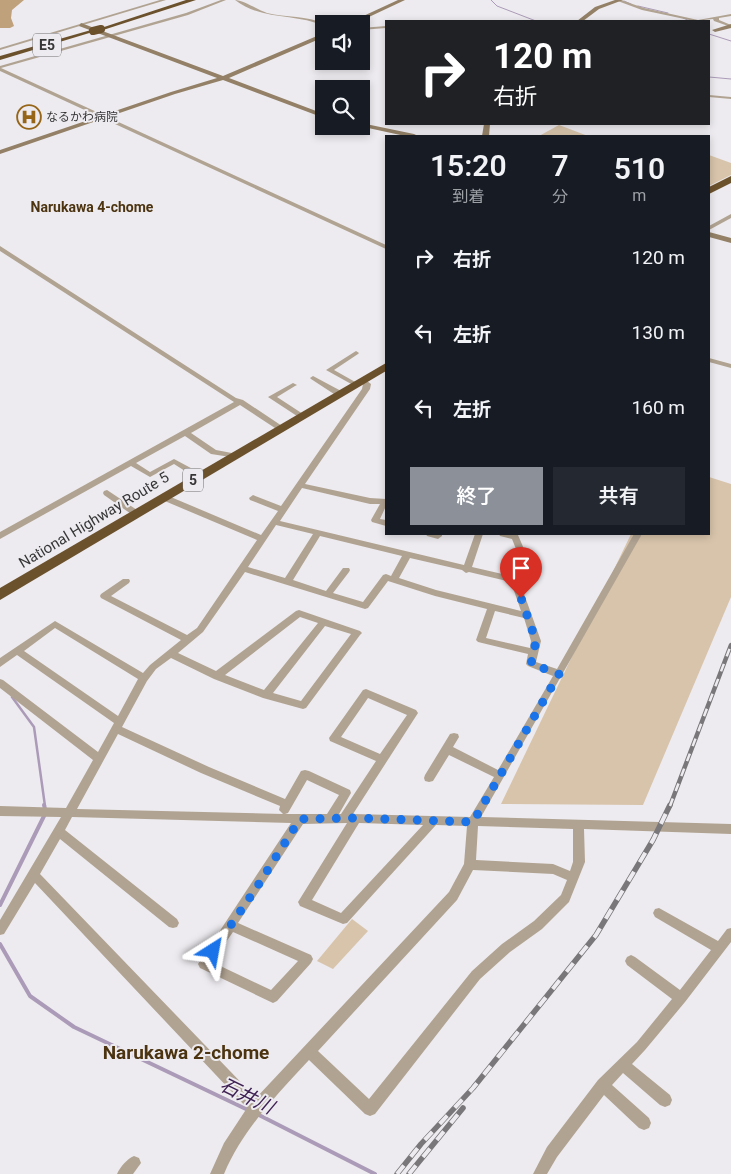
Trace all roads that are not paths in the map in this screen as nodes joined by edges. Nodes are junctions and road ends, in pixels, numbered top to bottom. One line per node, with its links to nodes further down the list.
1 (164, 0): 14 (street)
2 (186, 0): 18 (highway, E5)
3 (193, 0): 18 (highway, E5)
4 (224, 0): 20 (street)
5 (237, 0): 13 (street)
6 (402, 0): 8 (street)
7 (618, 0): 10 (street); 11 (street)
8 (369, 15)
9 (731, 16): 12 (street); 16 (street)
10 (581, 20)
11 (694, 20)
12 (705, 20)
13 (315, 22)
14 (81, 25): 20 (street); 22 (street)
15 (385, 27): 17 (street)
16 (730, 27): 19 (street)
17 (370, 29)
18 (95, 30): 23 (highway, E5)
19 (715, 30)
20 (108, 35): 24 (street); 25 (street)
21 (315, 39): 25 (street)
22 (0, 49)
23 (0, 57)
24 (0, 68): 29 (street)
25 (222, 80): 28 (street); 29 (street)
26 (710, 96): 27 (street)
27 (731, 98)
28 (315, 113)
29 (105, 116): 32 (street); 39 (street)
30 (370, 127): 31 (street)
31 (409, 135)
32 (0, 152)
33 (731, 179): 34 (highway)
34 (710, 190)
35 (731, 216): 36 (street)
36 (710, 227)
37 (710, 234): 38 (street)
38 (731, 241)
39 (385, 247)
40 (0, 248): 49 (street)
41 (356, 353): 46 (street)
42 (710, 360): 43 (street)
43 (731, 366)
44 (385, 367): 46 (highway, National Highway Route 5 / 5)
45 (312, 378): 48 (street)
46 (359, 382): 48 (highway, National Highway Route 5 / 5); 56 (street)
47 (293, 385): 50 (street)
48 (340, 394): 50 (highway, National Highway Route 5 / 5)
49 (240, 402): 51 (street); 52 (street)
50 (300, 416): 51 (highway, National Highway Route 5 / 5)
51 (282, 428): 53 (highway, National Highway Route 5 / 5)
52 (185, 432): 53 (street); 54 (street)
53 (234, 456): 55 (highway, National Highway Route 5 / 5)
54 (131, 463): 55 (street); 70 (street)
55 (199, 476): 58 (highway, National Highway Route 5 / 5)
56 (300, 485): 60 (street); 62 (street)
57 (107, 493): 63 (street)
58 (163, 497): 63 (highway, National Highway Route 5 / 5); 71 (street)
59 (253, 498): 62 (street)
60 (385, 501)
61 (385, 503): 65 (street)
62 (283, 510): 64 (street)
63 (137, 514): 81 (highway, National Highway Route 5 / 5)
64 (274, 522): 66 (street); 71 (street)
65 (385, 523)
66 (318, 534): 72 (street); 79 (street)
67 (479, 535): 75 (street)
68 (508, 535): 77 (street)
69 (637, 535): 90 (street)
70 (0, 536)
71 (262, 539): 73 (street)
72 (407, 555): 75 (street); 76 (street)
73 (243, 568): 79 (street); 85 (street)
74 (346, 570): 80 (street)
75 (466, 570): 77 (street)
76 (394, 579): 80 (street); 82 (street)
77 (515, 580): 83 (street)
78 (126, 581): 85 (street)
79 (288, 581): 80 (street)
80 (328, 594)
81 (0, 595)
82 (492, 608): 83 (street); 87 (street)
83 (527, 616): 87 (street)
84 (324, 621): 91 (street); 94 (street); 94 (street)
85 (188, 640): 88 (street)
86 (18, 651): 89 (street); 92 (street); 95 (street)
87 (533, 652): 90 (street)
88 (170, 653): 91 (street); 92 (street)
89 (0, 663)
90 (559, 674): 100 (street)
91 (217, 676): 94 (street)
92 (144, 678): 95 (street)
93 (0, 683): 98 (street)
94 (266, 695)
95 (117, 726): 98 (street); 102 (street)
96 (454, 737): 97 (street)
97 (447, 749): 100 (street); 101 (street)
98 (98, 758): 104 (street)
99 (383, 760): 99 (street); 107 (street)
100 (499, 775): 110 (street)
101 (429, 778)
102 (286, 804): 105 (street); 106 (street)
103 (0, 811): 104 (street)
104 (70, 813): 105 (street); 113 (street)
105 (281, 817): 108 (street)
106 (330, 818): 107 (street); 108 (street)
107 (350, 818): 109 (street); 109 (street)
108 (300, 819): 119 (street)
109 (434, 820): 110 (street)
110 (473, 822): 111 (street); 114 (street)
111 (578, 825): 112 (street); 116 (street)
112 (731, 829)
113 (59, 832): 115 (street); 118 (street)
114 (470, 865): 116 (street); 125 (street)
115 (33, 874): 120 (street); 129 (street)
116 (573, 877): 125 (street)
117 (660, 913): 122 (street)
118 (173, 923)
119 (230, 925): 119 (street)
120 (0, 930)
121 (731, 932): 122 (street)
122 (719, 948): 124 (street)
123 (631, 961): 124 (street)
124 (682, 998): 126 (street)
125 (310, 1052): 129 (street)
126 (622, 1064): 127 (street); 128 (street)
127 (602, 1085): 130 (street); 132 (street)
128 (665, 1100)
129 (256, 1108): 131 (street)
130 (644, 1122)
131 (217, 1174)
132 (540, 1174)

